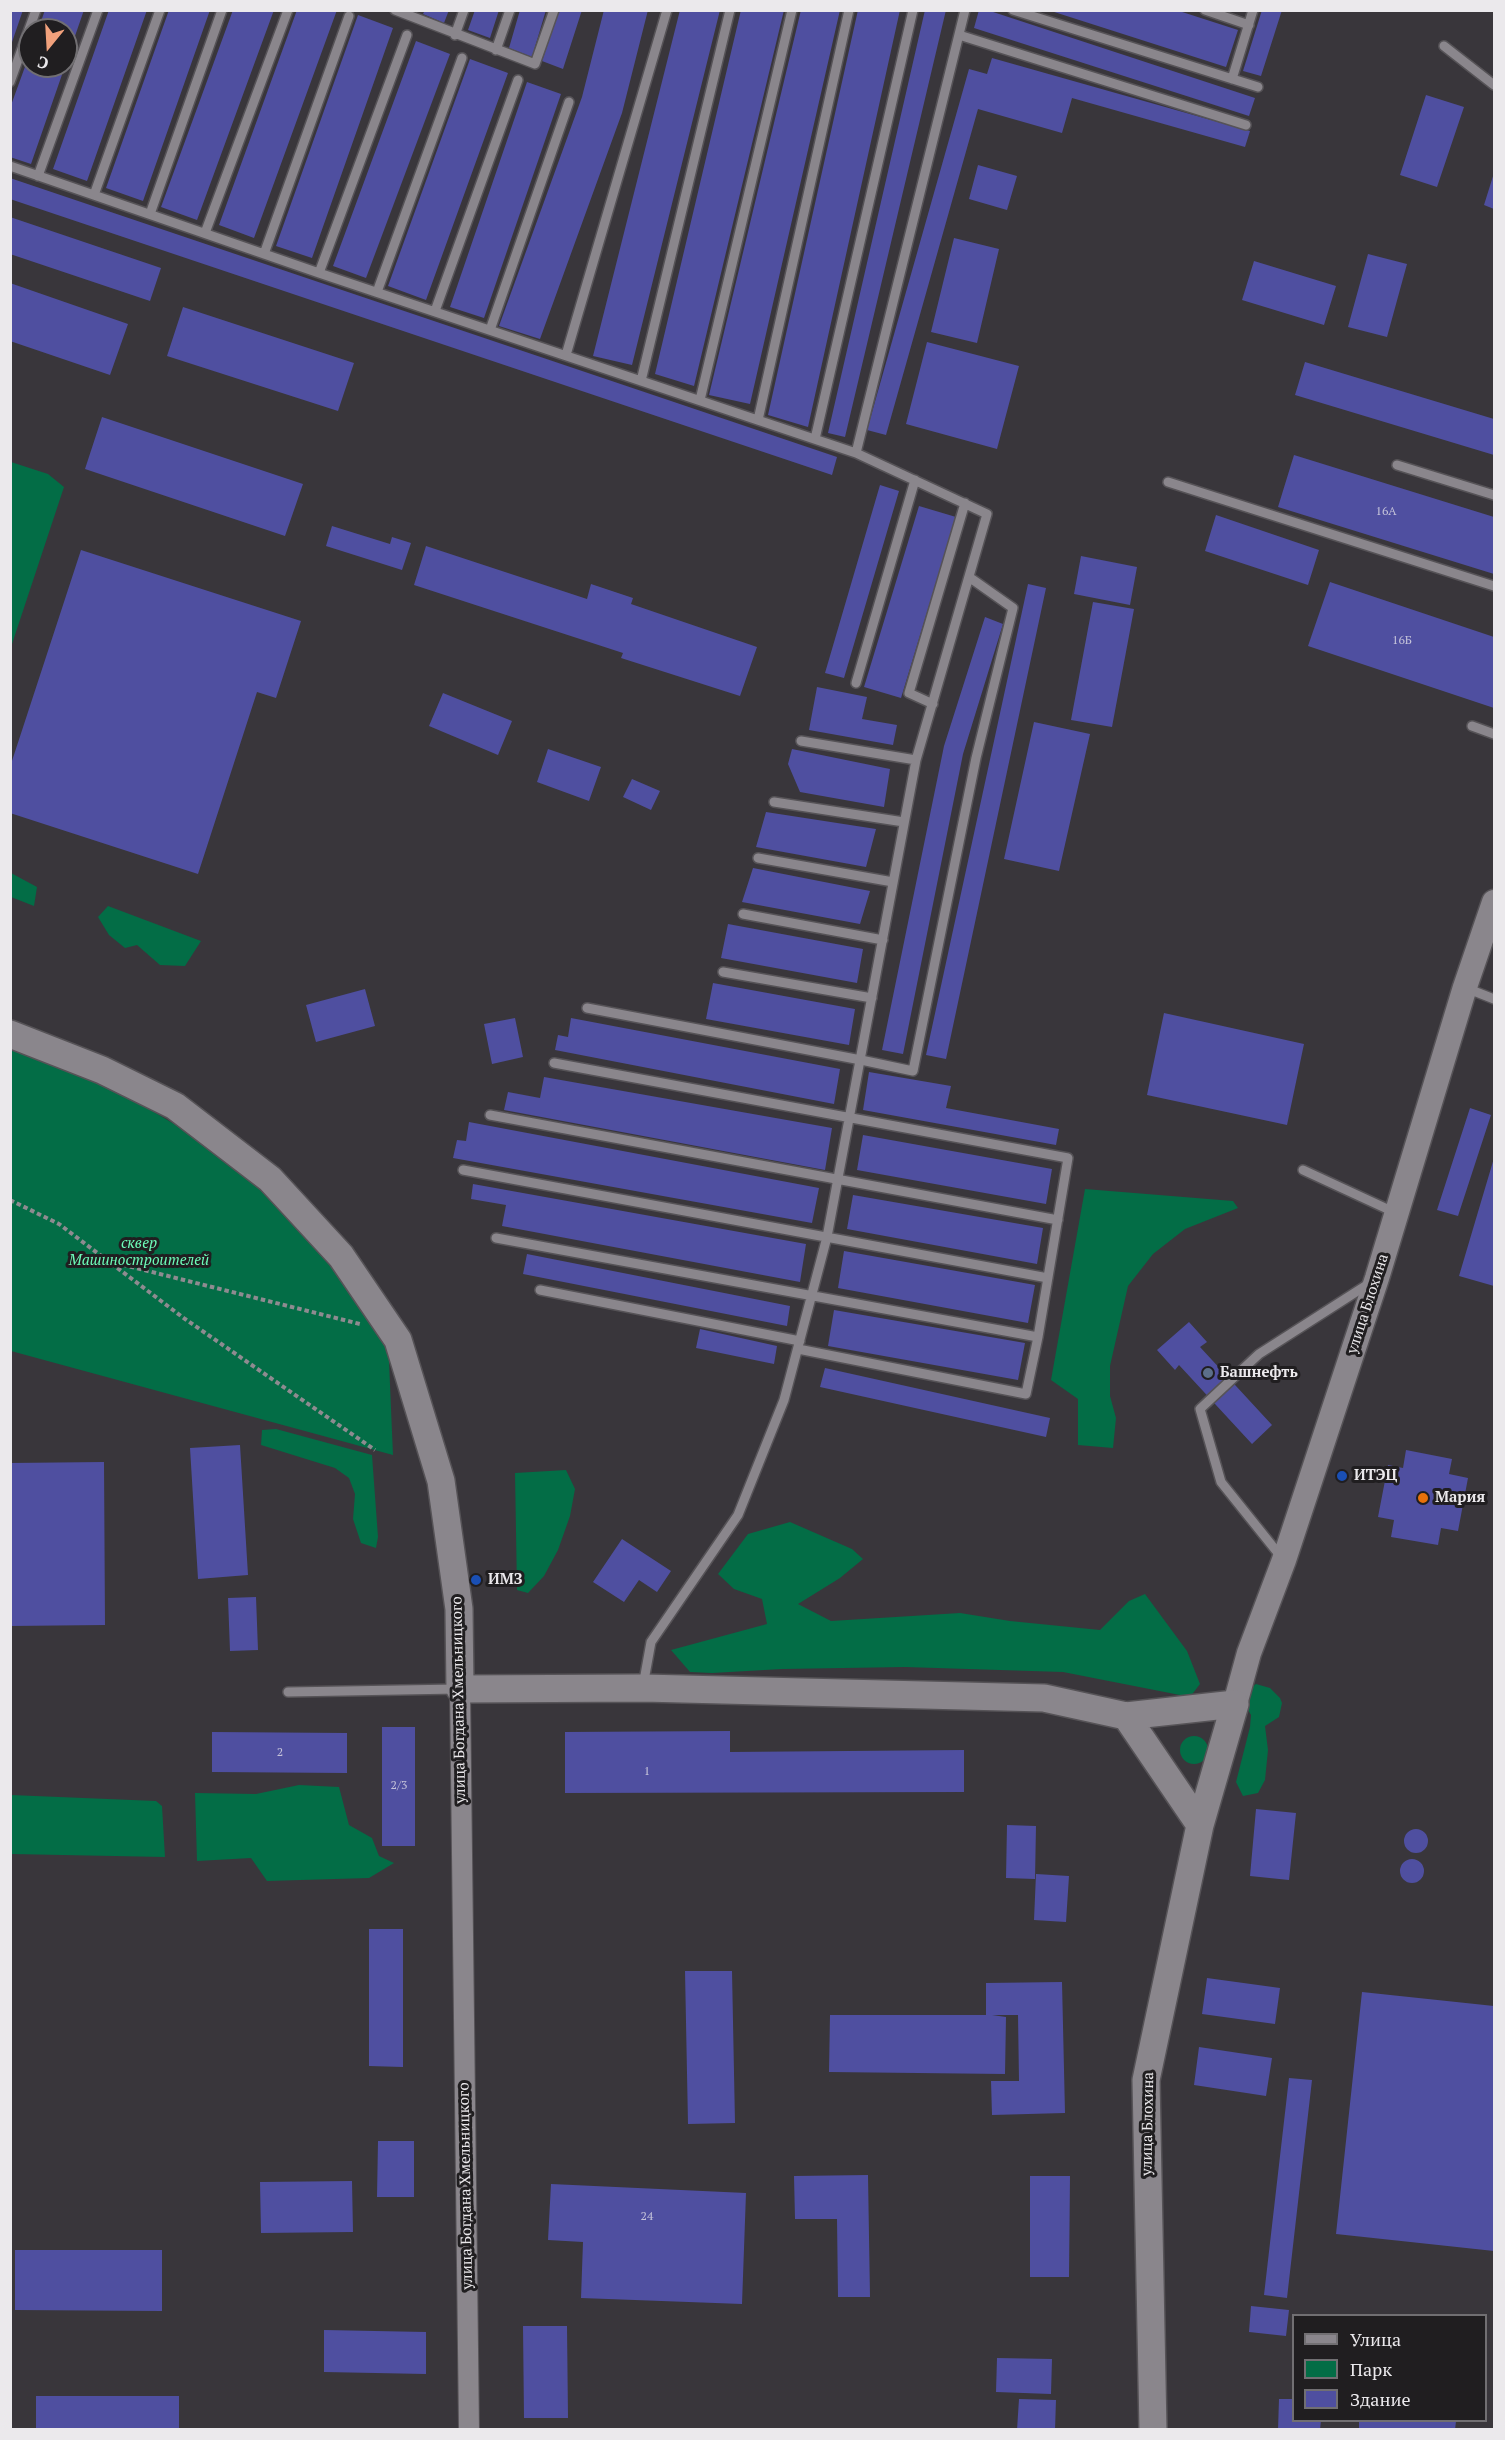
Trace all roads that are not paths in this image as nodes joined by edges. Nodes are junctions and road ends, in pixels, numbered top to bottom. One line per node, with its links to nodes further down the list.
1 (36, 10): 30 (lane)
2 (98, 10): 36 (lane)
3 (160, 10): 37 (lane)
4 (222, 10): 38 (lane)
5 (288, 10): 39 (lane)
6 (395, 10): 19 (lane)
7 (464, 10): 23 (lane)
8 (510, 10): 26 (lane)
9 (554, 10): 26 (lane)
10 (667, 10): 45 (lane)
11 (730, 10): 46 (lane)
12 (792, 10): 47 (lane)
13 (849, 10): 48 (lane)
14 (913, 10): 49 (lane)
15 (965, 10): 24 (lane)
16 (1013, 10): 28 (lane)
17 (1205, 10): 21 (lane)
18 (1253, 10): 21 (lane)
19 (414, 14): 23 (lane)
20 (349, 16): 40 (lane)
21 (1249, 25): 28 (lane)
22 (407, 35): 41 (lane)
23 (455, 35): 26 (lane)
24 (959, 35): 34 (lane); 50 (lane)
25 (1444, 46): 31 (lane)
26 (496, 50)
27 (462, 58): 42 (lane)
28 (1232, 79): 32 (lane)
29 (518, 80): 43 (lane)
30 (10, 82)
31 (1494, 85)
32 (1258, 87)
33 (568, 102): 44 (lane)
34 (1246, 125)
35 (10, 166): 36 (lane)
36 (38, 176): 37 (lane)
37 (94, 195): 38 (lane)
38 (150, 214): 39 (lane)
39 (205, 233): 40 (lane)
40 (264, 254): 41 (lane)
41 (319, 273): 42 (lane)
42 (377, 292): 43 (lane)
43 (435, 311): 44 (lane)
44 (490, 330): 45 (lane)
45 (566, 355): 46 (lane)
46 (641, 381): 47 (lane)
47 (700, 400): 48 (lane)
48 (758, 420): 49 (lane)
49 (815, 439): 50 (lane)
50 (856, 453): 52 (lane)
51 (1397, 465): 54 (lane)
52 (915, 480): 55 (lane); 58 (lane)
53 (1168, 482): 57 (lane)
54 (1494, 495)
55 (965, 503): 56 (lane); 59 (lane)
56 (969, 577): 59 (lane); 77 (lane)
57 (1494, 586)
58 (856, 683)
59 (933, 704): 63 (lane)
60 (1472, 726): 61 (lane)
61 (1494, 734)
62 (801, 741): 63 (lane)
63 (916, 760): 65 (lane)
64 (774, 802): 65 (lane)
65 (904, 822): 67 (lane)
66 (758, 858): 67 (lane)
67 (893, 882): 70 (lane)
68 (1494, 902): 72 (street, улица Блохина)
69 (743, 914): 70 (lane)
70 (882, 940): 73 (lane)
71 (723, 972): 73 (lane)
72 (1465, 987): 74 (lane); 84 (street, улица Блохина)
73 (872, 998): 77 (lane)
74 (1494, 999)
75 (586, 1008): 77 (lane)
76 (10, 1035): 96 (main road, улица Богдана Хмельницкого)
77 (861, 1060): 80 (lane)
78 (554, 1063): 80 (lane)
79 (490, 1115): 83 (lane)
80 (850, 1118): 83 (lane); 85 (lane)
81 (463, 1170): 86 (lane)
82 (1303, 1170): 84 (lane)
83 (838, 1180): 85 (lane); 86 (lane)
84 (1396, 1213): 89 (street, улица Блохина)
85 (1058, 1220): 88 (lane)
86 (827, 1237): 88 (lane); 91 (lane)
87 (496, 1238): 91 (lane)
88 (1048, 1278): 92 (lane)
89 (1377, 1278): 94 (street, улица Блохина); 94 (lane)
90 (540, 1290): 93 (lane)
91 (812, 1297): 92 (lane); 93 (lane)
92 (1038, 1337): 93 (lane)
93 (799, 1345): 95 (lane)
94 (1284, 1560): 98 (street, улица Блохина)
95 (643, 1688): 96 (main road); 99 (main road)
96 (460, 1689): 97 (lane); 101 (street, улица Богдана Хмельницкого)
97 (288, 1692)
98 (1235, 1704): 99 (main road); 100 (main road, улица Блохина)
99 (1126, 1716): 100 (main road)
100 (1200, 1825): 102 (main road, улица Блохина)
101 (469, 2430)
102 (1153, 2430)

